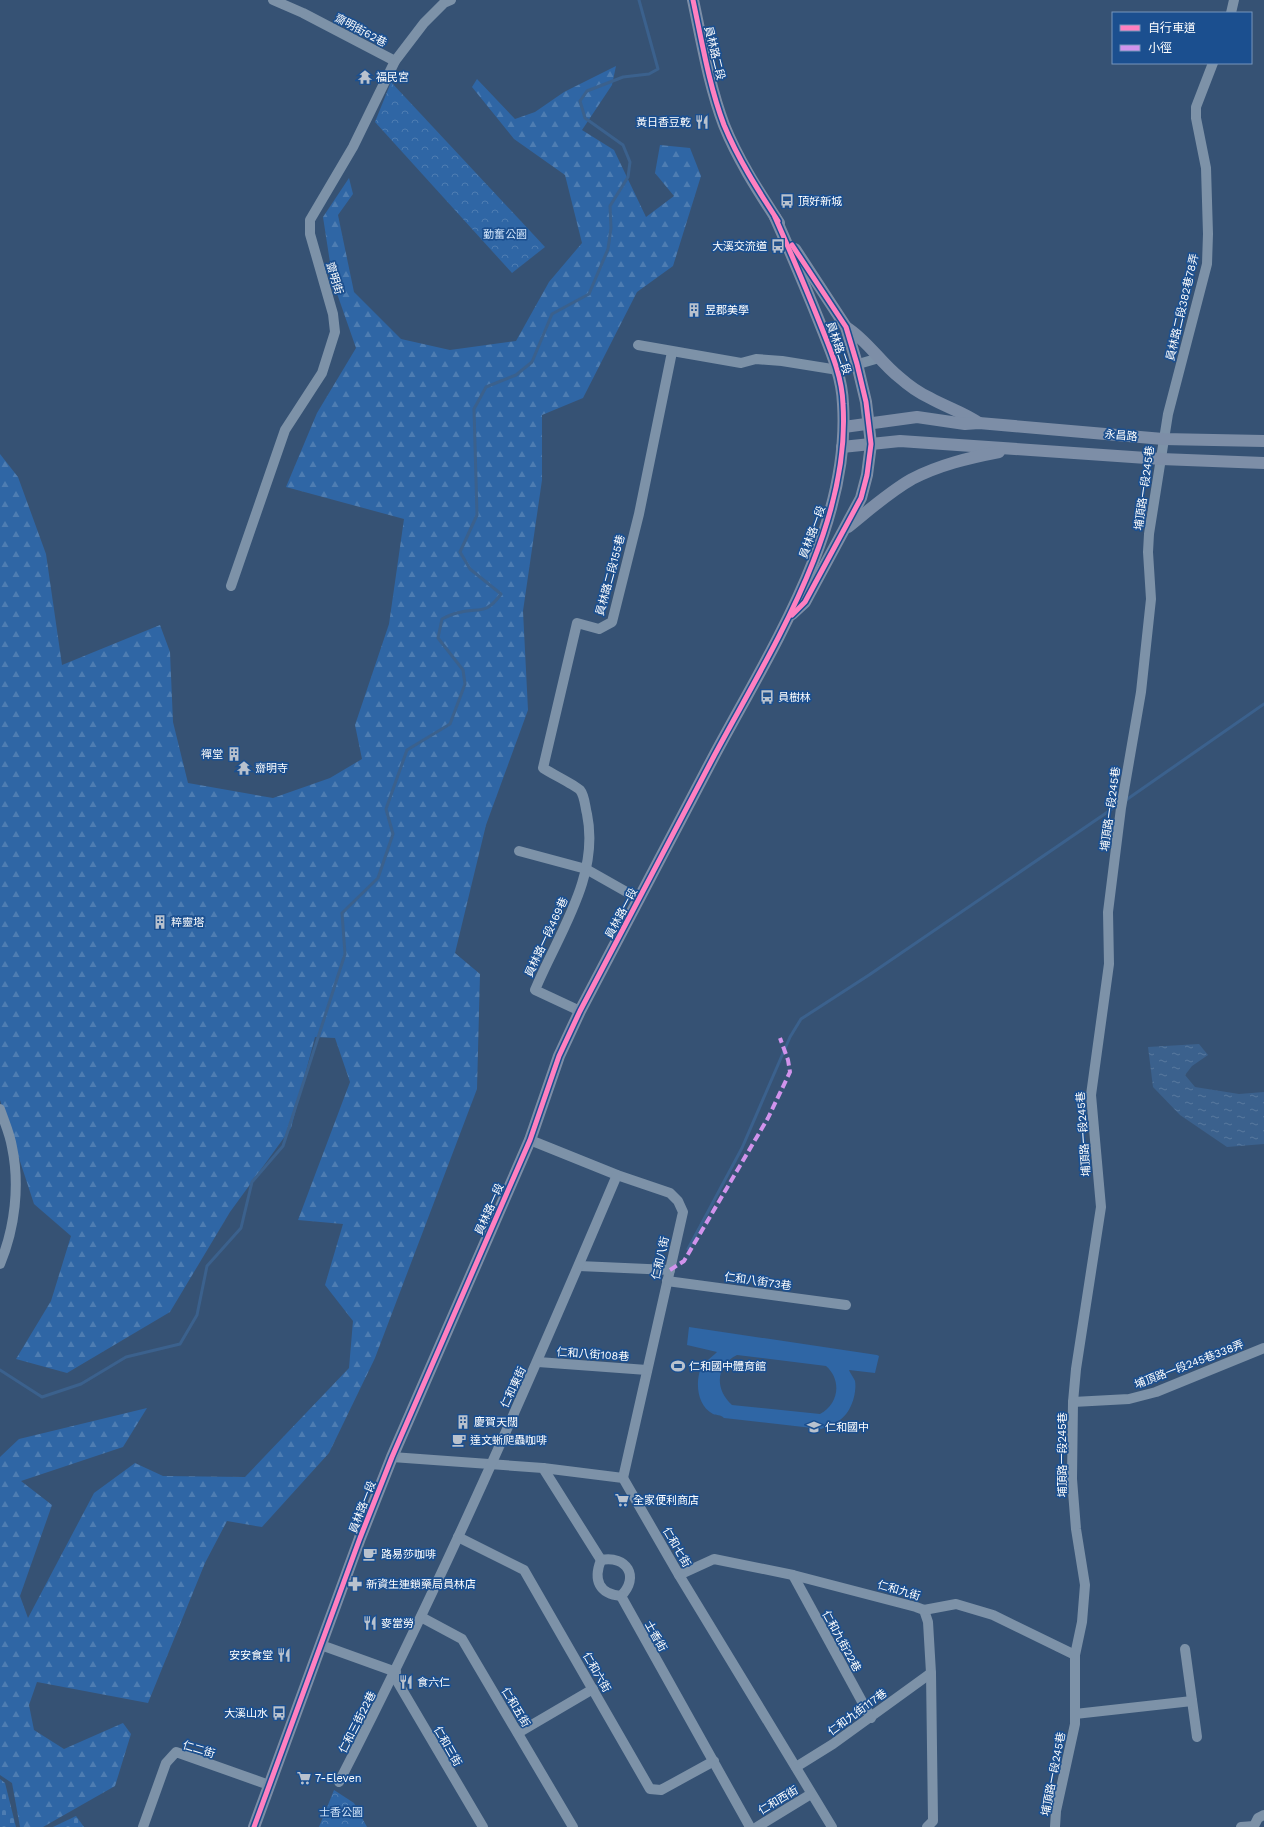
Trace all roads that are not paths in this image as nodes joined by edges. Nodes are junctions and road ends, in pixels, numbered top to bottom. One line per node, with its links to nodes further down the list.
1 (273, 0): 6 (street, 齋明街62巷)
2 (451, 0): 6 (street, 齋明街)
3 (693, 0): 8 (main road, 員林路二段)
4 (1234, 0): 5 (street)
5 (1232, 12)
6 (395, 61): 26 (street, 齋明街)
7 (1213, 64): 18 (street, 員林路二段382巷78弄)
8 (775, 217): 9 (main road, 員林路二段); 14 (main road, 員林路二段)
9 (846, 327): 12 (main road); 13 (main road, 員林路二段)
10 (638, 345): 11 (street)
11 (672, 352): 14 (street); 29 (street, 員林路二段155巷)
12 (879, 358): 13 (street); 16 (main road)
13 (857, 364): 14 (street); 15 (main road, 員林路二段)
14 (838, 370): 17 (main road, 員林路二段)
15 (868, 424): 16 (main road, 永昌路); 17 (main road, 永昌路); 20 (main road, 員林路一段)
16 (979, 424): 18 (main road, 永昌路)
17 (844, 427): 21 (main road, 員林路二段)
18 (1163, 438): 19 (main road, 永昌路); 23 (street, 埔頂路一段245巷)
19 (1264, 441)
20 (871, 444): 21 (main road, 永昌路); 22 (main road, 永昌路); 25 (main road, 員林路一段)
21 (842, 447): 27 (main road, 員林路一段)
22 (1012, 449): 23 (main road, 永昌路); 25 (main road)
23 (1161, 459): 24 (main road, 永昌路); 43 (street, 埔頂路一段245巷)
24 (1264, 463)
25 (846, 529): 27 (main road, 員林路一段)
26 (231, 586)
27 (787, 619): 30 (main road, 員林路一段)
28 (519, 851): 29 (street)
29 (586, 869): 30 (street); 31 (street, 員林路一段469巷)
30 (639, 899): 31 (main road, 員林路一段)
31 (580, 1011): 33 (main road, 員林路一段)
32 (0, 1109): 35 (street)
33 (530, 1140): 34 (street, 仁和八街); 44 (main road, 員林路一段)
34 (617, 1175): 36 (street, 仁和東街); 37 (street, 仁和八街)
35 (0, 1264)
36 (579, 1266): 37 (street); 41 (street, 仁和東街)
37 (670, 1270): 38 (street, 仁和八街)
38 (667, 1281): 39 (street, 仁和八街73巷); 42 (street, 仁和八街)
39 (846, 1305)
40 (1264, 1348): 43 (street, 埔頂路一段245巷338弄)
41 (538, 1362): 42 (street, 仁和八街108巷); 45 (street, 仁和東街)
42 (647, 1370): 47 (street, 仁和八街)
43 (1073, 1402): 57 (street, 埔頂路一段245巷)
44 (392, 1457): 45 (street); 55 (main road, 員林路一段)
45 (491, 1464): 46 (street); 48 (street, 仁和東街)
46 (543, 1468): 47 (street); 49 (street)
47 (624, 1478): 50 (street, 仁和七街)
48 (458, 1537): 54 (street, 仁和東街); 60 (street, 仁和六街)
49 (601, 1560): 52 (street); 52 (street)
50 (679, 1575): 51 (street, 仁和九街); 67 (street, 仁和七街)
51 (793, 1575): 53 (street, 仁和九街); 63 (street, 仁和九街22巷)
52 (621, 1596): 66 (street, 士香街)
53 (924, 1610): 57 (street); 58 (street, 仁和九街)
54 (421, 1617): 59 (street, 仁和東街); 64 (street, 仁和五街)
55 (321, 1646): 59 (street); 69 (main road, 員林路一段)
56 (1185, 1649): 61 (street)
57 (1075, 1655): 62 (street, 埔頂路一段245巷)
58 (931, 1673): 63 (street, 仁和九街117巷); 79 (street, 仁和九街)
59 (395, 1674): 68 (street, 仁和三街22巷); 74 (street, 仁和三街)
60 (593, 1689): 64 (street); 66 (street, 仁和六街)
61 (1192, 1701): 62 (street); 65 (street)
62 (1075, 1714): 80 (street, 埔頂路一段245巷)
63 (871, 1718): 67 (street, 仁和九街117巷)
64 (518, 1732): 75 (street, 仁和五街)
65 (1197, 1737)
66 (714, 1761): 76 (street, 士香街)
67 (796, 1767): 70 (street, 仁和七街)
68 (339, 1782)
69 (269, 1785): 72 (street, 仁二街); 73 (main road, 員林路一段)
70 (811, 1794): 77 (street, 仁和西街); 78 (street, 仁和七街)
71 (1264, 1815): 82 (street)
72 (143, 1827)
73 (254, 1827)
74 (483, 1827)
75 (573, 1827)
76 (750, 1827)
77 (757, 1827)
78 (832, 1827)
79 (927, 1827)
80 (1055, 1827)
81 (1241, 1827): 82 (street)
82 (1254, 1827)

